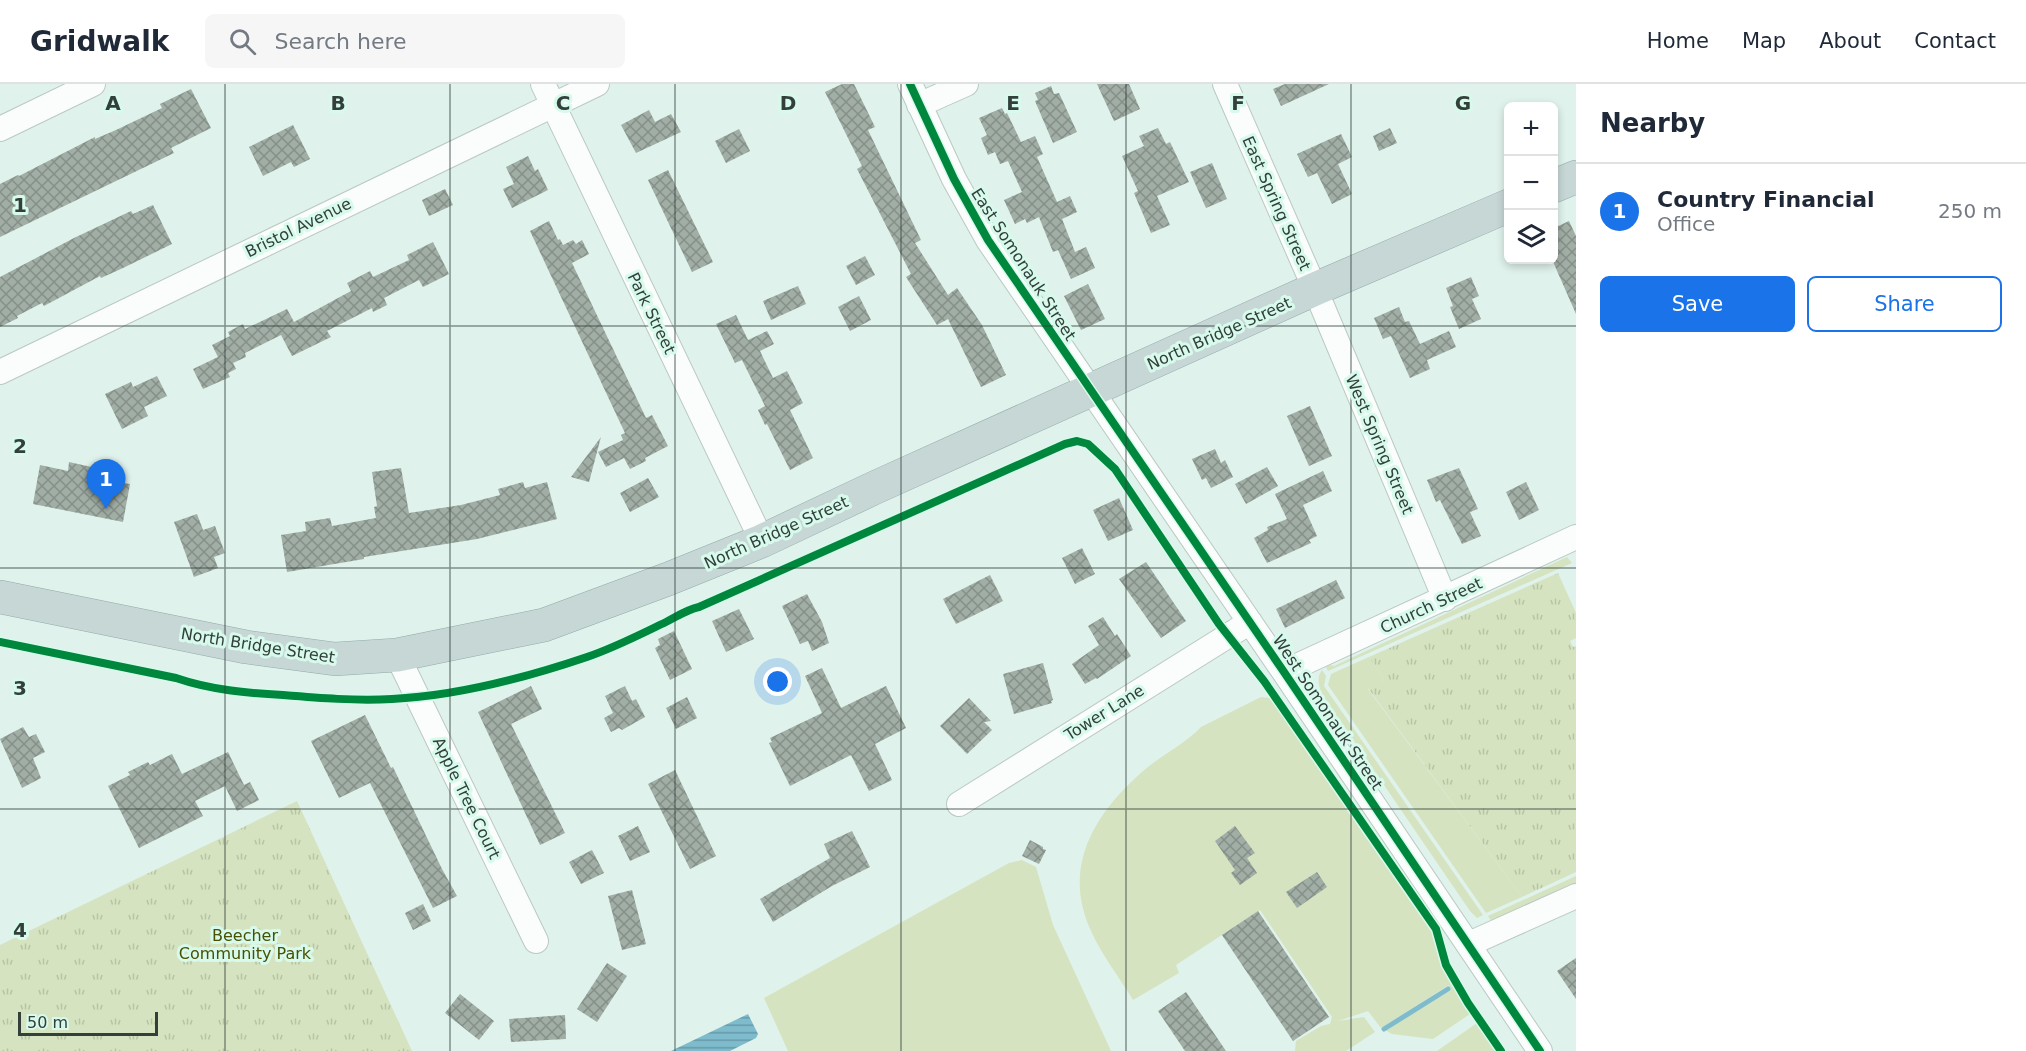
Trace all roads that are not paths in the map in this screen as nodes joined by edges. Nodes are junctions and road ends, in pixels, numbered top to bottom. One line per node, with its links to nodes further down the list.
1 (93, 84): 7 (street)
2 (597, 84): 5 (street, Bristol Avenue)
3 (966, 84): 6 (street)
4 (1225, 84): 11 (street, East Spring Street)
5 (548, 94): 12 (street, Bristol Avenue); 15 (street, Park Street)
6 (915, 94): 13 (street, East Somonauk Street)
7 (0, 129)
8 (1576, 177): 9 (highway)
9 (1558, 184)
10 (1504, 208): 11 (highway, North Bridge Street)
11 (1315, 289): 13 (highway, North Bridge Street); 17 (street, West Spring Street)
12 (0, 372)
13 (1090, 390): 15 (highway, North Bridge Street); 18 (street, West Somonauk Street)
14 (1576, 537): 17 (street, Church Street)
15 (762, 541): 19 (highway, North Bridge Street)
16 (0, 597): 19 (highway, North Bridge Street)
17 (1445, 599): 20 (street, Church Street)
18 (1250, 622): 20 (street, West Somonauk Street); 21 (street, Tower Lane)
19 (397, 655): 23 (street, Apple Tree Court)
20 (1284, 672): 24 (street, West Somonauk Street)
21 (959, 804)
22 (1576, 897): 24 (street)
23 (536, 941)
24 (1469, 944): 25 (street, West Somonauk Street)
25 (1540, 1051)

